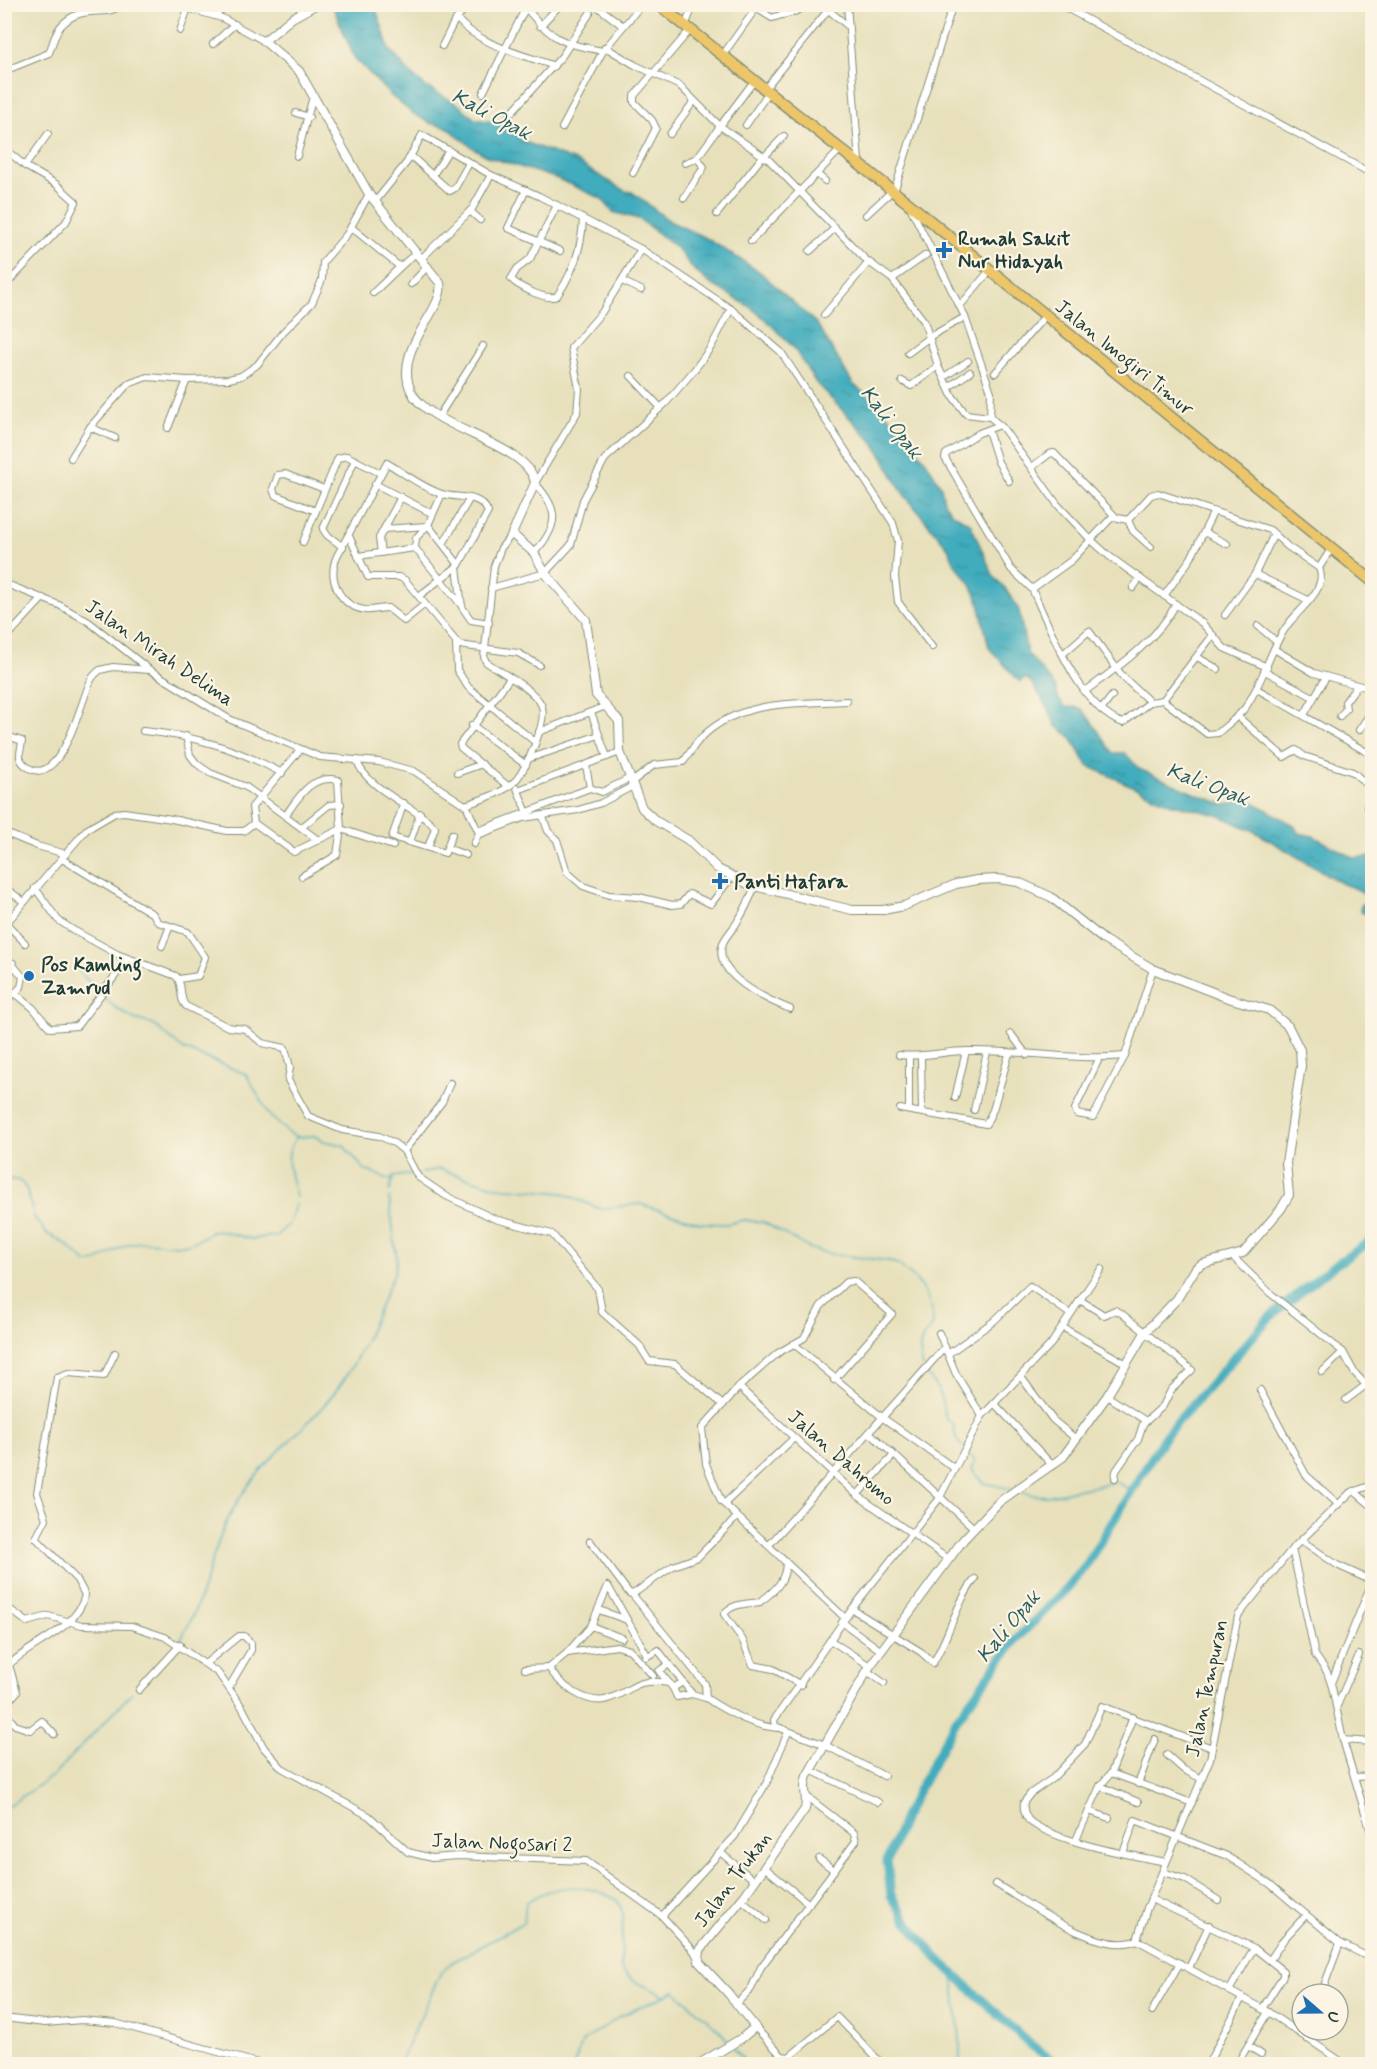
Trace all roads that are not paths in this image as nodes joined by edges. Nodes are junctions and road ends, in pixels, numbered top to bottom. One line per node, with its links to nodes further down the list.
1 (122, 4): 38 (street)
2 (225, 4): 22 (street)
3 (317, 4): 30 (street)
4 (469, 4): 23 (street)
5 (516, 4): 17 (street)
6 (561, 4): 25 (street)
7 (642, 4): 26 (street)
8 (658, 4): 28 (main road, Jalan Imogiri Timur)
9 (694, 4): 28 (street)
10 (806, 4): 16 (street)
11 (821, 4): 20 (street)
12 (848, 4): 27 (street)
13 (952, 4): 74 (street)
14 (1059, 4): 67 (street)
15 (173, 5): 18 (street)
16 (758, 6): 36 (street)
17 (526, 7): 25 (street); 34 (street)
18 (188, 8): 22 (street); 29 (street)
19 (598, 8): 26 (street)
20 (828, 10): 27 (street); 41 (street)
21 (590, 13): 32 (street)
22 (215, 16): 24 (street)
23 (457, 19): 33 (street); 34 (street)
24 (235, 24): 30 (street); 31 (street)
25 (540, 26): 32 (street)
26 (623, 26): 35 (street)
27 (848, 26): 63 (street)
28 (687, 28): 36 (main road, Jalan Imogiri Timur); 39 (street)
29 (180, 31)
30 (264, 41): 43 (street)
31 (213, 44)
32 (569, 45): 35 (street); 37 (street)
33 (442, 46)
34 (505, 47): 37 (street); 42 (street)
35 (604, 49): 39 (street); 50 (street)
36 (722, 56): 40 (main road, Jalan Imogiri Timur)
37 (554, 66): 46 (street)
38 (4, 71)
39 (653, 73): 44 (street); 65 (street)
40 (754, 81): 41 (main road, Jalan Imogiri Timur); 49 (street)
41 (766, 91): 48 (street); 56 (main road, Jalan Imogiri Timur)
42 (483, 93)
43 (313, 96): 47 (street); 73 (street)
44 (694, 101): 49 (street); 52 (street)
45 (296, 113): 47 (street)
46 (510, 114)
47 (309, 117): 57 (street)
48 (746, 125)
49 (720, 126): 59 (street); 60 (street)
50 (562, 128)
51 (48, 134): 64 (street)
52 (670, 134)
53 (784, 136): 59 (street)
54 (4, 148): 64 (street)
55 (449, 150): 58 (street); 61 (street); 68 (street)
56 (840, 150): 63 (main road, Jalan Imogiri Timur); 66 (street)
57 (297, 156)
58 (411, 156): 68 (street); 76 (street)
59 (764, 156): 72 (street); 80 (street)
60 (697, 158): 62 (street); 75 (street)
61 (469, 163): 68 (street); 69 (street)
62 (685, 163)
63 (859, 165): 74 (main road, Jalan Imogiri Timur)
64 (25, 166): 100 (street)
65 (633, 173)
66 (817, 174): 70 (street); 72 (street)
67 (1372, 174)
68 (434, 175)
69 (491, 175): 71 (street); 79 (street)
70 (825, 181)
71 (526, 190): 78 (street); 86 (street)
72 (801, 190): 85 (street); 87 (street)
73 (369, 194): 76 (street); 84 (street)
74 (890, 194): 77 (main road, Jalan Imogiri Timur); 81 (street)
75 (684, 198)
76 (375, 202): 91 (street)
77 (908, 203): 96 (main road, Jalan Imogiri Timur); 103 (street)
78 (557, 205): 82 (street); 86 (street)
79 (470, 211): 83 (street); 91 (street)
80 (717, 214)
81 (866, 215)
82 (583, 219): 86 (street); 88 (street)
83 (480, 220)
84 (351, 227): 95 (street); 117 (street)
85 (835, 228): 90 (street); 93 (street)
86 (539, 241): 89 (street)
87 (751, 241)
88 (640, 249): 98 (street); 104 (street)
89 (560, 250)
90 (810, 251)
91 (419, 255): 94 (street); 95 (street)
92 (926, 255): 97 (street)
93 (869, 262): 97 (street); 105 (street)
94 (428, 266): 99 (street); 121 (street)
95 (400, 267): 102 (street)
96 (990, 270): 103 (street); 106 (main road, Jalan Imogiri Timur)
97 (892, 279): 108 (street)
98 (622, 281): 101 (street); 133 (street)
99 (411, 284)
100 (4, 287)
101 (641, 290)
102 (373, 293)
103 (960, 306): 107 (street)
104 (731, 309): 120 (street); 186 (street)
105 (824, 315)
106 (1046, 315): 114 (street); 157 (main road, Jalan Imogiri Timur)
107 (962, 319): 108 (street); 122 (street)
108 (931, 336): 110 (street); 112 (street)
109 (483, 346): 121 (street)
110 (908, 353)
111 (968, 361): 116 (street)
112 (938, 366): 116 (street); 118 (street)
113 (970, 372): 119 (street)
114 (995, 373)
115 (631, 376): 120 (street)
116 (944, 377): 119 (street)
117 (187, 380): 124 (street); 125 (street)
118 (902, 381)
119 (949, 387): 122 (street)
120 (660, 406): 163 (street)
121 (439, 416): 133 (street)
122 (990, 417): 123 (street)
123 (1000, 425): 126 (street); 130 (street)
124 (90, 427): 127 (street); 128 (street)
125 (168, 428)
126 (989, 430): 132 (street); 171 (street)
127 (116, 438)
128 (70, 458)
129 (355, 460): 131 (street); 135 (street); 154 (street)
130 (1032, 468): 142 (street); 150 (street)
131 (380, 473): 134 (street); 136 (street)
132 (1009, 481)
133 (535, 483): 147 (street); 159 (street)
134 (375, 484): 137 (street); 149 (street)
135 (324, 489): 139 (street); 139 (street)
136 (442, 494): 138 (street); 141 (street)
137 (401, 497): 141 (street); 145 (street)
138 (470, 498): 152 (street); 161 (street)
139 (316, 511): 151 (street)
140 (1213, 513): 143 (street); 146 (street); 148 (street)
141 (433, 514): 144 (street)
142 (1114, 517): 143 (street); 150 (street)
143 (1128, 520): 155 (street)
144 (428, 525): 145 (street); 152 (street); 156 (street)
145 (384, 530): 158 (street)
146 (1204, 532): 153 (street); 173 (street)
147 (512, 534): 159 (street); 169 (street)
148 (1274, 534): 162 (street); 164 (street)
149 (349, 536): 154 (street); 160 (street)
150 (1090, 539): 165 (street); 171 (street)
151 (303, 542)
152 (443, 544): 161 (street)
153 (1227, 544)
154 (343, 546): 176 (street)
155 (1151, 547)
156 (415, 548): 158 (street); 166 (street)
157 (1331, 549): 162 (street); 167 (main road, Jalan Imogiri Timur)
158 (381, 553): 160 (street)
159 (534, 553): 163 (street)
160 (358, 556): 172 (street)
161 (458, 566): 166 (street); 178 (street)
162 (1319, 568): 175 (street)
163 (545, 573): 169 (street); 207 (street)
164 (1255, 574): 175 (street); 179 (street)
165 (1140, 578): 170 (street); 173 (street)
166 (439, 581): 172 (street); 178 (street)
167 (1372, 581)
168 (4, 583): 174 (street, Jalan Mirah Delima)
169 (491, 588): 180 (street)
170 (1133, 588)
171 (1032, 589): 188 (street)
172 (419, 596): 176 (street)
173 (1164, 596): 177 (street)
174 (43, 598): 183 (street); 194 (street, Jalan Mirah Delima)
175 (1308, 600): 185 (street)
176 (425, 604): 184 (street)
177 (1176, 604): 182 (street); 191 (street)
178 (462, 606): 180 (street)
179 (1225, 615)
180 (489, 623): 187 (street)
181 (1258, 626): 185 (street)
182 (1213, 635): 189 (street); 193 (street)
183 (4, 640)
184 (456, 643): 187 (street); 206 (street)
185 (1276, 645): 193 (street); 195 (street)
186 (932, 647)
187 (484, 649): 190 (street); 196 (street)
188 (1064, 653): 191 (street); 200 (street)
189 (1197, 657): 192 (street); 203 (street)
190 (539, 665)
191 (1116, 668): 200 (street); 205 (street)
192 (1218, 669)
193 (1266, 669): 199 (street); 202 (street)
194 (150, 670): 218 (street); 222 (street, Jalan Mirah Delima)
195 (1326, 677): 197 (street); 202 (street)
196 (510, 678): 206 (street); 217 (street)
197 (1357, 686): 198 (street); 213 (street)
198 (1372, 687)
199 (1257, 689): 211 (street); 212 (street)
200 (1084, 692): 208 (street)
201 (1112, 696): 208 (street)
202 (1313, 697): 211 (street)
203 (1162, 700): 205 (street); 212 (street)
204 (847, 701): 232 (street)
205 (1150, 702): 208 (street)
206 (489, 705): 214 (street); 221 (street)
207 (606, 706): 210 (street); 223 (street)
208 (1101, 710)
209 (1372, 711): 215 (street)
210 (591, 712): 217 (street); 219 (street)
211 (1304, 715): 224 (street)
212 (1237, 716): 235 (street)
213 (1340, 716)
214 (472, 725): 227 (street); 228 (street)
215 (1359, 730)
216 (143, 731): 220 (street)
217 (539, 732): 221 (street)
218 (4, 735)
219 (599, 735): 225 (street); 227 (street)
220 (186, 736): 230 (street); 238 (street)
221 (536, 742): 227 (street)
222 (299, 751): 226 (street, Jalan Mirah Delima); 230 (street)
223 (620, 752): 225 (street); 232 (street)
224 (1372, 755)
225 (607, 757): 229 (street)
226 (357, 760): 239 (street); 241 (street, Jalan Mirah Delima)
227 (527, 762): 233 (street)
228 (482, 764): 231 (street); 233 (street)
229 (586, 765): 234 (street); 236 (street)
230 (282, 773): 238 (street)
231 (457, 773)
232 (632, 782): 234 (street); 246 (street); 261 (street)
233 (511, 784): 236 (street); 241 (street)
234 (590, 788): 244 (street)
235 (1372, 789)
236 (518, 790): 244 (street)
237 (1372, 794): 242 (street)
238 (262, 798): 245 (street); 247 (street)
239 (404, 803): 243 (street); 253 (street)
240 (341, 804): 245 (street); 248 (street); 249 (street)
241 (465, 805): 244 (street)
242 (1372, 811)
243 (420, 813): 253 (street); 256 (street)
244 (527, 813)
245 (286, 815): 248 (street)
246 (543, 817): 254 (street); 261 (street)
247 (255, 825): 252 (street); 259 (street)
248 (302, 828): 252 (street)
249 (341, 829): 252 (street); 255 (street); 260 (street)
250 (8, 834): 259 (street)
251 (452, 834): 257 (street)
252 (318, 840)
253 (410, 842): 256 (street)
254 (474, 844)
255 (393, 846)
256 (428, 847): 257 (street)
257 (447, 848): 258 (street)
258 (466, 855)
259 (64, 856): 264 (street); 267 (street)
260 (302, 876)
261 (732, 876): 262 (street)
262 (755, 886): 273 (street); 278 (street)
263 (4, 887): 265 (street)
264 (35, 888): 265 (street); 271 (street)
265 (24, 902): 266 (street)
266 (6, 925): 268 (street)
267 (170, 926): 269 (street); 275 (street)
268 (25, 943)
269 (162, 946)
270 (4, 954): 272 (street)
271 (128, 959): 275 (street); 276 (street)
272 (13, 963): 274 (street); 276 (street)
273 (1154, 969): 286 (street); 296 (street)
274 (4, 972)
275 (179, 979): 295 (street)
276 (15, 993): 277 (street)
277 (4, 1003)
278 (790, 1009)
279 (1011, 1034): 284 (street)
280 (966, 1051): 281 (street); 287 (street); 290 (street)
281 (987, 1052): 282 (street); 293 (street)
282 (1009, 1054): 284 (street); 294 (street)
283 (898, 1055): 285 (street)
284 (1027, 1055): 288 (street)
285 (909, 1056): 287 (street); 292 (street)
286 (1125, 1056): 288 (street); 288 (street)
287 (921, 1057): 294 (street)
288 (1099, 1059)
289 (450, 1083): 295 (street)
290 (955, 1098)
291 (900, 1108): 292 (street)
292 (909, 1110): 294 (street)
293 (974, 1110)
294 (922, 1112)
295 (404, 1151): 317 (street)
296 (1233, 1257): 301 (street); 305 (street)
297 (1101, 1269): 298 (street)
298 (1080, 1300): 299 (street); 301 (street)
299 (1071, 1314): 300 (street); 304 (street)
300 (1062, 1327): 307 (street); 309 (street)
301 (1146, 1331): 307 (street); 320 (street)
302 (939, 1333): 304 (street)
303 (794, 1344): 310 (street); 310 (street); 312 (street)
304 (946, 1351): 318 (street); 319 (street)
305 (1343, 1352): 308 (street); 311 (street)
306 (115, 1353): 353 (street)
307 (1125, 1363): 314 (street)
308 (1322, 1372)
309 (1021, 1377): 316 (street); 323 (street)
310 (834, 1380): 319 (street)
311 (1369, 1386): 315 (street)
312 (739, 1388): 317 (street); 322 (street, Jalan Dahromo)
313 (1260, 1390): 334 (street)
314 (1107, 1396): 320 (street); 323 (street)
315 (1346, 1400)
316 (994, 1403): 318 (street); 325 (street)
317 (723, 1405): 333 (street)
318 (982, 1416): 326 (street)
319 (882, 1418): 321 (street); 326 (street)
320 (1146, 1421): 328 (street)
321 (870, 1433): 324 (street); 327 (street)
322 (795, 1438): 327 (street, Jalan Dahromo); 333 (street)
323 (1076, 1440): 325 (street)
324 (893, 1456): 331 (street); 332 (street)
325 (1053, 1466): 337 (street)
326 (954, 1468): 332 (street)
327 (834, 1474): 331 (street, Jalan Dahromo); 341 (street)
328 (1115, 1478)
329 (1372, 1485): 330 (street)
330 (1354, 1491): 334 (street, Jalan Tempuran); 335 (street)
331 (857, 1495): 338 (street, Jalan Dahromo)
332 (939, 1499): 337 (street); 338 (street)
333 (724, 1504): 336 (street)
334 (1338, 1504): 339 (street, Jalan Tempuran)
335 (1372, 1506)
336 (737, 1517): 341 (street); 347 (street)
337 (974, 1528): 343 (street)
338 (911, 1536): 343 (street, Jalan Dahromo); 349 (street)
339 (1301, 1540): 342 (street, Jalan Tempuran); 346 (street)
340 (590, 1541): 347 (street)
341 (769, 1545): 344 (street)
342 (1292, 1549): 374 (street); 392 (street, Jalan Tempuran)
343 (948, 1559): 355 (street)
344 (786, 1563): 352 (street); 376 (street)
345 (975, 1579): 355 (street)
346 (1372, 1582): 374 (street)
347 (632, 1594): 380 (street)
348 (4, 1605): 353 (street, Jalan Nogosari 2)
349 (852, 1609): 352 (street); 355 (street)
350 (599, 1610): 351 (street); 351 (street); 354 (street)
351 (625, 1619): 356 (street); 363 (street)
352 (844, 1620): 357 (street); 360 (street)
353 (68, 1622): 358 (street, Jalan Nogosari 2); 381 (street)
354 (591, 1626): 356 (street); 361 (street)
355 (893, 1636): 360 (street)
356 (622, 1638): 359 (street)
357 (830, 1640): 369 (street); 376 (street)
358 (180, 1646): 365 (street, Jalan Nogosari 2); 378 (street)
359 (617, 1646): 361 (street); 364 (street)
360 (880, 1650): 369 (street)
361 (567, 1653): 367 (street)
362 (1359, 1654): 382 (street)
363 (647, 1655): 364 (street); 366 (street)
364 (641, 1661): 370 (street)
365 (206, 1663): 377 (street, Jalan Nogosari 2); 377 (street)
366 (669, 1664): 370 (street); 372 (street)
367 (549, 1668): 368 (street); 371 (street)
368 (525, 1669)
369 (868, 1669): 373 (street); 391 (street)
370 (656, 1674): 371 (street); 375 (street)
371 (647, 1681): 375 (street)
372 (683, 1682): 375 (street); 379 (street)
373 (884, 1683)
374 (1331, 1683): 382 (street)
375 (671, 1685): 379 (street)
376 (801, 1685): 385 (street)
377 (229, 1687): 425 (street, Jalan Nogosari 2)
378 (139, 1690)
379 (692, 1694): 380 (street)
380 (706, 1698): 385 (street)
381 (4, 1706)
382 (1337, 1706): 389 (street)
383 (4, 1711): 387 (street)
384 (1133, 1717): 392 (street); 395 (street); 410 (street)
385 (779, 1728): 386 (street)
386 (788, 1732): 391 (street); 411 (street)
387 (54, 1734)
388 (1155, 1739): 400 (street)
389 (1343, 1740): 390 (street); 398 (street)
390 (1372, 1742)
391 (825, 1745): 394 (street); 396 (street)
392 (1212, 1748): 399 (street, Jalan Tempuran)
393 (1167, 1755): 399 (street)
394 (810, 1770): 402 (street); 403 (street)
395 (1112, 1773): 400 (street); 401 (street)
396 (884, 1776)
397 (1372, 1776): 398 (street)
398 (1356, 1777): 409 (street)
399 (1202, 1779): 405 (street, Jalan Tempuran)
400 (1138, 1784): 405 (street)
401 (1101, 1786): 404 (street); 406 (street)
402 (806, 1796): 415 (street, Jalan Trukan); 416 (street)
403 (878, 1802)
404 (1138, 1802)
405 (1192, 1803): 408 (street, Jalan Tempuran)
406 (1089, 1811): 407 (street); 410 (street)
407 (1109, 1818)
408 (1178, 1836): 412 (street); 414 (street, Jalan Tempuran); 424 (street)
409 (1372, 1836)
410 (1076, 1840): 412 (street)
411 (721, 1853): 418 (street); 425 (street)
412 (1123, 1853): 414 (street)
413 (819, 1859): 416 (street)
414 (1166, 1862): 417 (street, Jalan Tempuran)
415 (764, 1867): 418 (street, Jalan Trukan); 423 (street)
416 (834, 1870): 423 (street)
417 (1163, 1872): 421 (street, Jalan Tempuran); 422 (street)
418 (754, 1880): 420 (street, Jalan Trukan)
419 (996, 1884): 428 (street)
420 (741, 1899): 426 (street); 433 (street, Jalan Trukan)
421 (1151, 1899): 427 (street); 428 (street, Jalan Tempuran)
422 (1218, 1900)
423 (808, 1904): 439 (street)
424 (1306, 1915): 429 (street); 432 (street)
425 (662, 1916): 433 (street, Jalan Nogosari 2)
426 (766, 1920)
427 (1209, 1925): 430 (street); 435 (street)
428 (1137, 1940): 434 (street)
429 (1340, 1943): 431 (street); 436 (street)
430 (1254, 1948): 432 (street); 437 (street)
431 (1372, 1959)
432 (1270, 1960): 440 (street)
433 (699, 1962): 439 (street)
434 (1180, 1963): 435 (street); 441 (street)
435 (1189, 1968): 437 (street)
436 (1326, 1982)
437 (1229, 1990): 438 (street)
438 (1242, 1998): 440 (street); 453 (street)
439 (736, 2004): 443 (street)
440 (1265, 2010): 444 (street); 446 (street)
441 (1152, 2011)
442 (4, 2018): 449 (street)
443 (755, 2027): 448 (street); 450 (street)
444 (1290, 2027)
445 (1312, 2042): 455 (street)
446 (1248, 2046): 447 (street); 454 (street)
447 (1261, 2054)
448 (789, 2057): 451 (street); 452 (street)
449 (261, 2064)
450 (699, 2064)
451 (796, 2064)
452 (882, 2064)
453 (1208, 2064)
454 (1237, 2064)
455 (1345, 2064)

